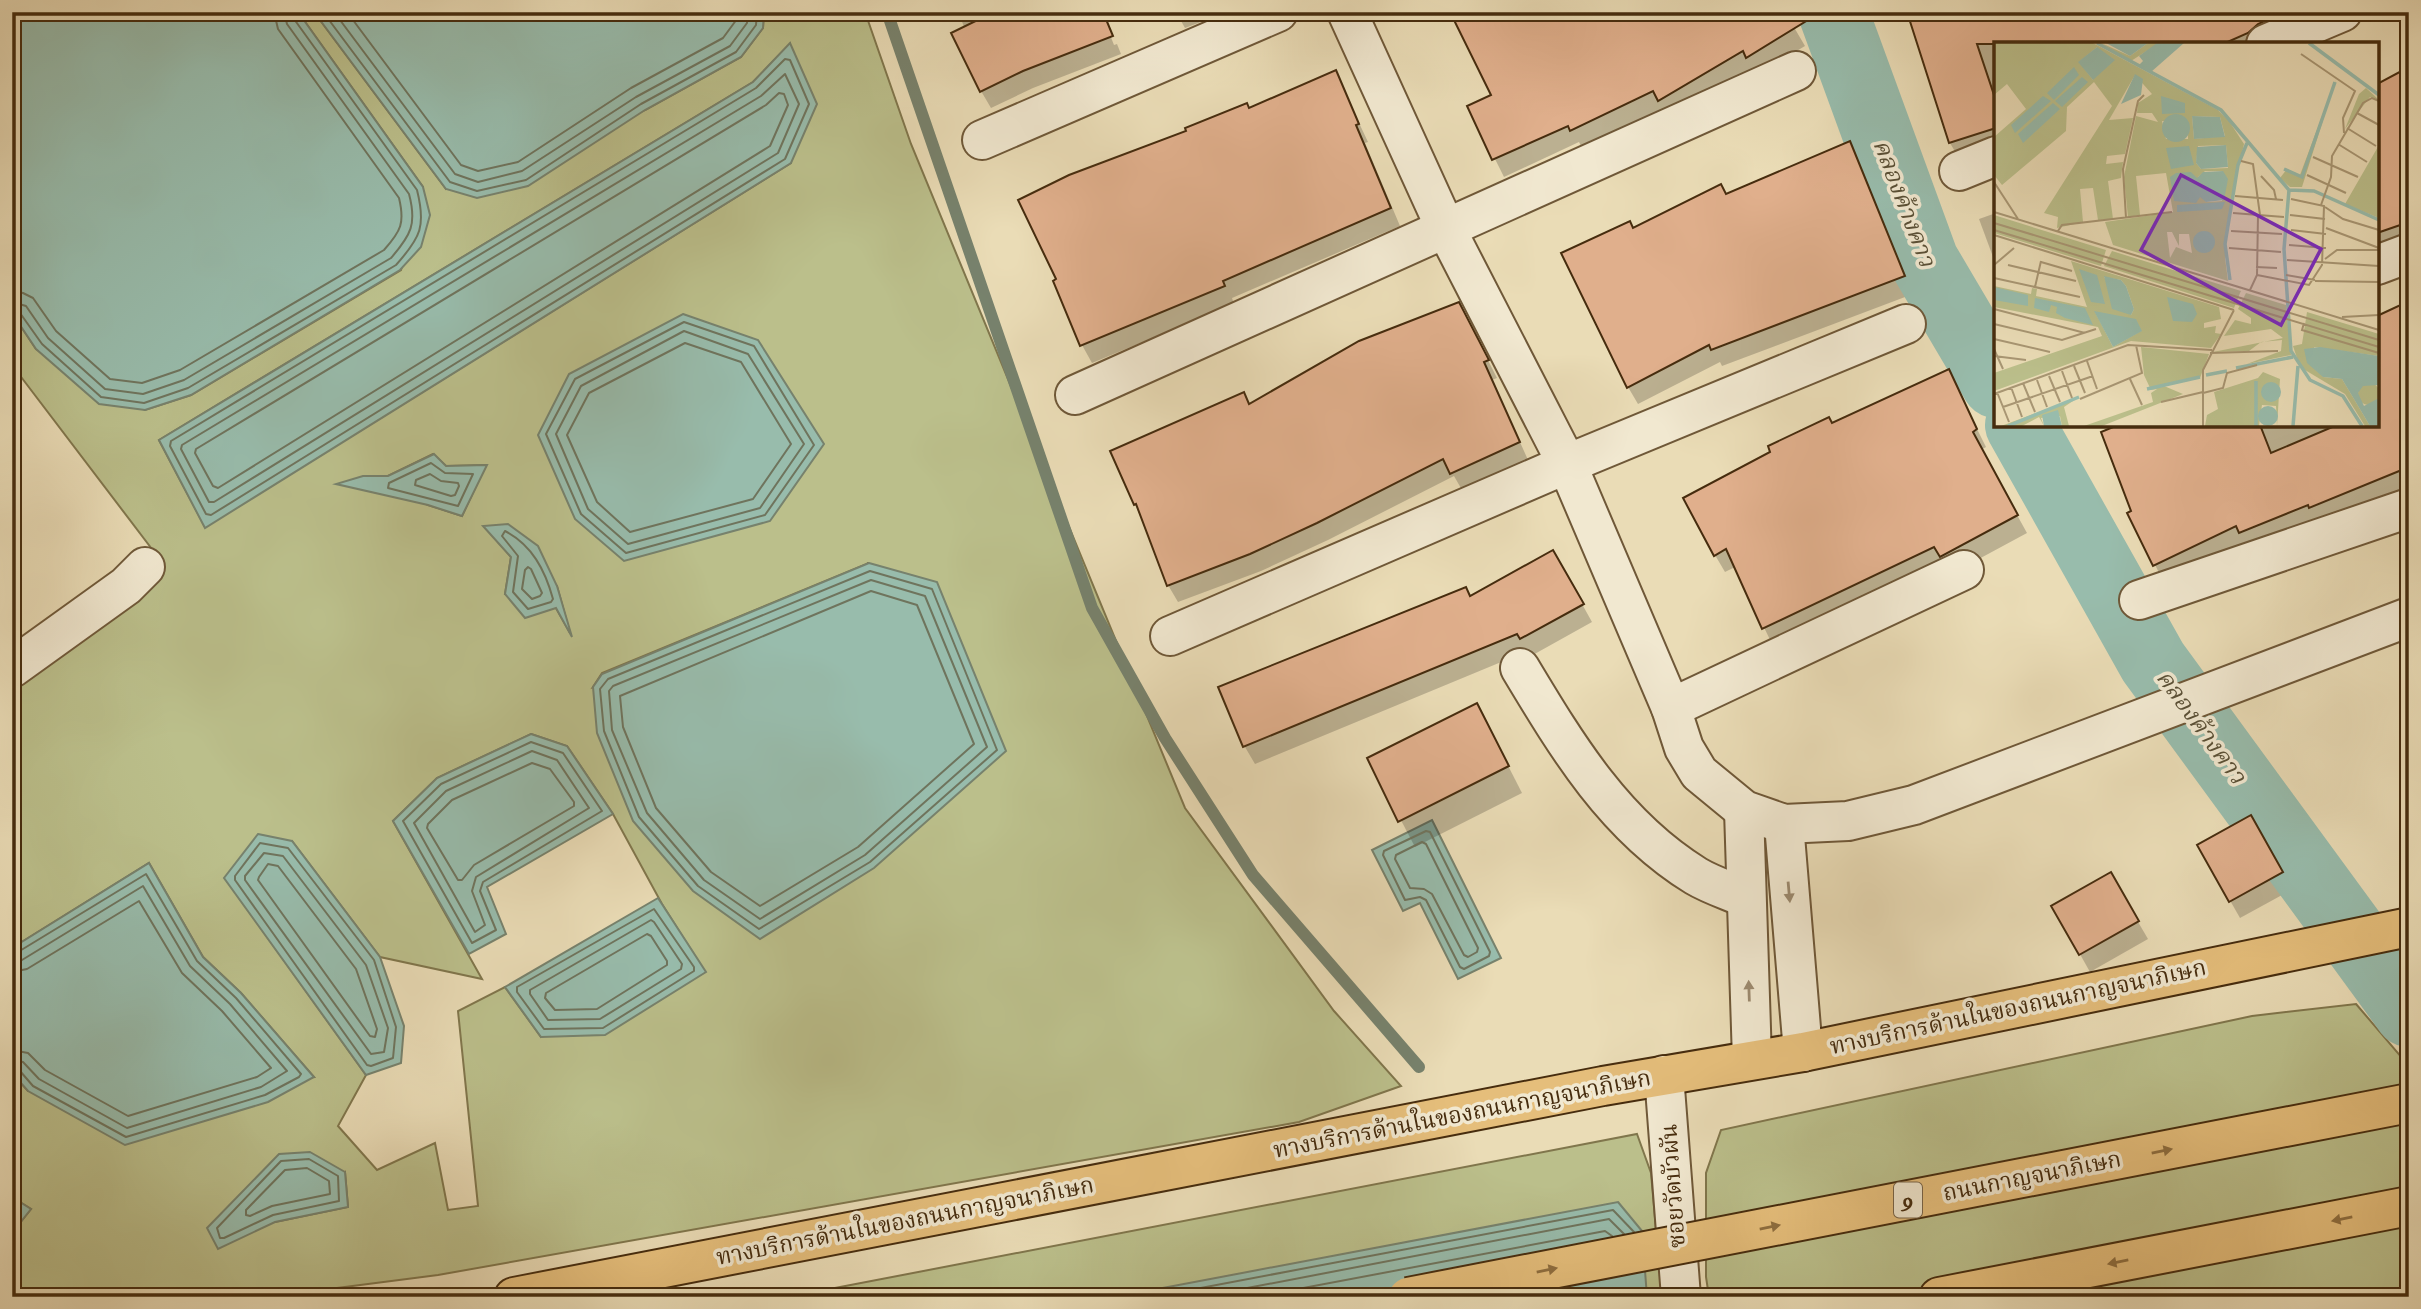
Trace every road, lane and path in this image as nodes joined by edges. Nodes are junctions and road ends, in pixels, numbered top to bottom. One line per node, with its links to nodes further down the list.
1 (1278, 12): 6 (street)
2 (1347, 12): 9 (street)
3 (2342, 12): 4 (street)
4 (2271, 42)
5 (1796, 71): 9 (street)
6 (982, 140)
7 (1994, 157): 8 (street)
8 (1959, 171)
9 (1445, 227): 13 (street); 14 (street)
10 (2409, 253): 11 (street)
11 (2379, 264)
12 (1906, 324): 14 (street)
13 (1075, 395)
14 (1567, 464): 20 (street); 23 (street)
15 (2409, 508): 18 (street)
16 (145, 567): 21 (street)
17 (1964, 570): 23 (street)
18 (2139, 600)
19 (2397, 623): 25 (street)
20 (1170, 636)
21 (12, 668)
22 (1520, 668): 26 (street)
23 (1671, 708): 24 (street)
24 (1744, 810): 25 (street); 26 (street)
25 (1784, 824): 28 (street, one-way to 28)
26 (1746, 898): 29 (street, one-way to 26)
27 (2409, 926): 28 (main road, ทางบริการด้านในของถนนกาญจนาภิเษก)
28 (1803, 1052): 29 (main road, ทางบริการด้านในของถนนกาญจนาภิเษก)
29 (1752, 1060): 30 (main road, ทางบริการด้านในของถนนกาญจนาภิเษก)
30 (1664, 1075): 33 (main road, ทางบริการด้านในของถนนกาญจนาภิเษก); 35 (street, ซอยวัดบัวผัน)
31 (2409, 1103): 34 (main road, ถนนกาญจนาภิเษก / 9, one-way to 31, bridge)
32 (2409, 1206): 36 (main road, one-way to 36)
33 (514, 1297)
34 (1408, 1297)
35 (1681, 1297)
36 (1939, 1297)

